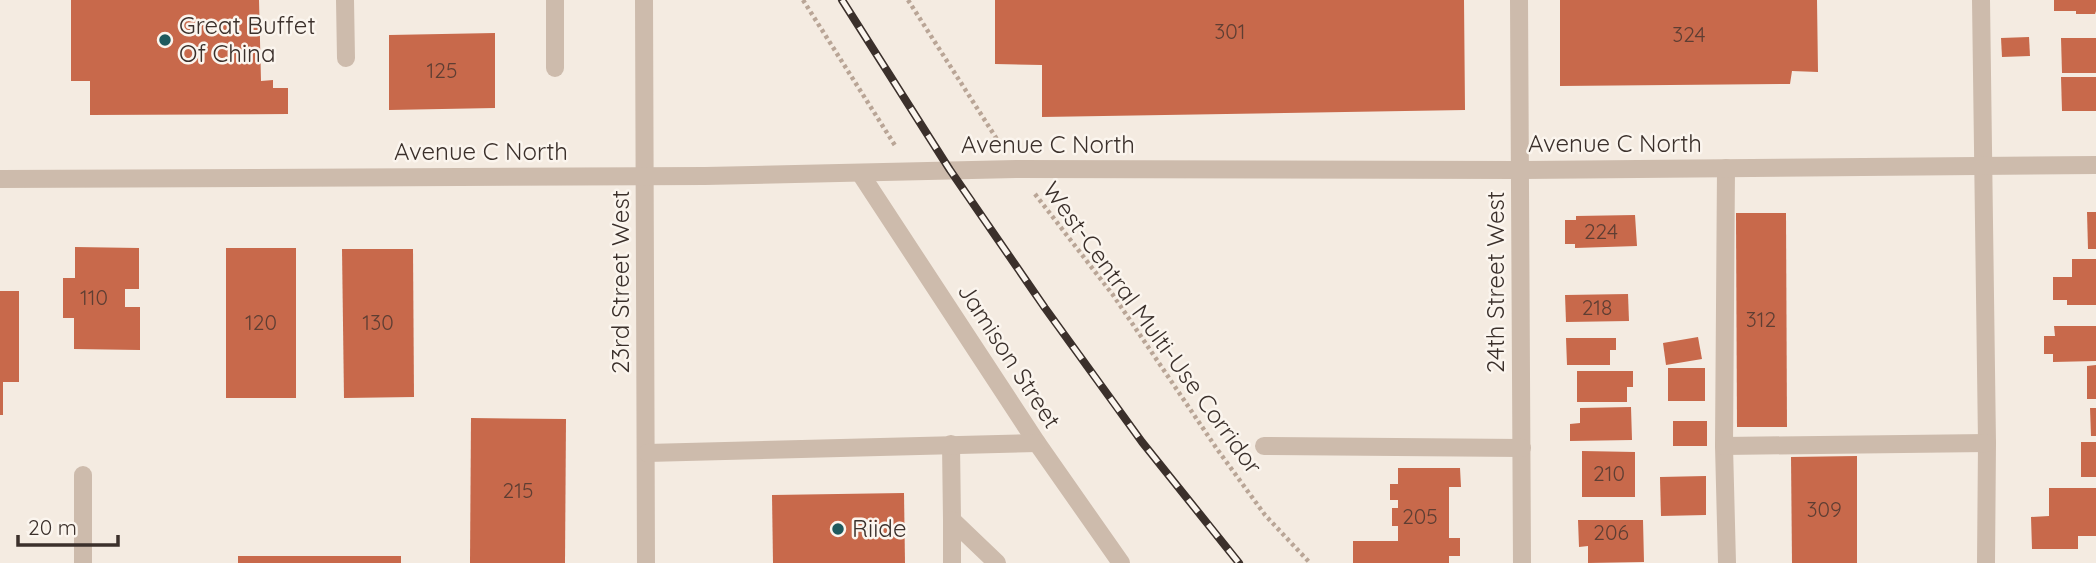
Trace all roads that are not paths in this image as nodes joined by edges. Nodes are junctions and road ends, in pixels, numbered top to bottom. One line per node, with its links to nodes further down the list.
1 (345, 0): 6 (street)
2 (555, 0): 7 (street)
3 (644, 0): 13 (street, 23rd Street West)
4 (1519, 0): 11 (street, 24th Street West)
5 (1981, 0): 9 (street)
6 (346, 58)
7 (555, 68)
8 (2096, 165): 9 (street, Avenue C North)
9 (1982, 167): 10 (street, Avenue C North); 16 (street)
10 (1726, 168): 11 (street, Avenue C North); 19 (street)
11 (1520, 170): 12 (street, Avenue C North); 20 (street, 24th Street West)
12 (860, 173): 13 (street, Avenue C North); 15 (street, Jamison Street)
13 (646, 176): 14 (street, Avenue C North); 21 (street, 23rd Street West)
14 (0, 179)
15 (1037, 443): 17 (street); 28 (street, Jamison Street)
16 (1987, 443): 19 (street); 31 (street)
17 (951, 444): 21 (street); 23 (street)
18 (1264, 446): 20 (street)
19 (1724, 446): 30 (street)
20 (1522, 448): 29 (street, 24th Street West)
21 (647, 453): 25 (street, 23rd Street West)
22 (83, 475): 24 (street)
23 (953, 520): 26 (street); 27 (street)
24 (83, 563)
25 (646, 563)
26 (953, 563)
27 (997, 563)
28 (1120, 563)
29 (1522, 563)
30 (1727, 563)
31 (1986, 563)

